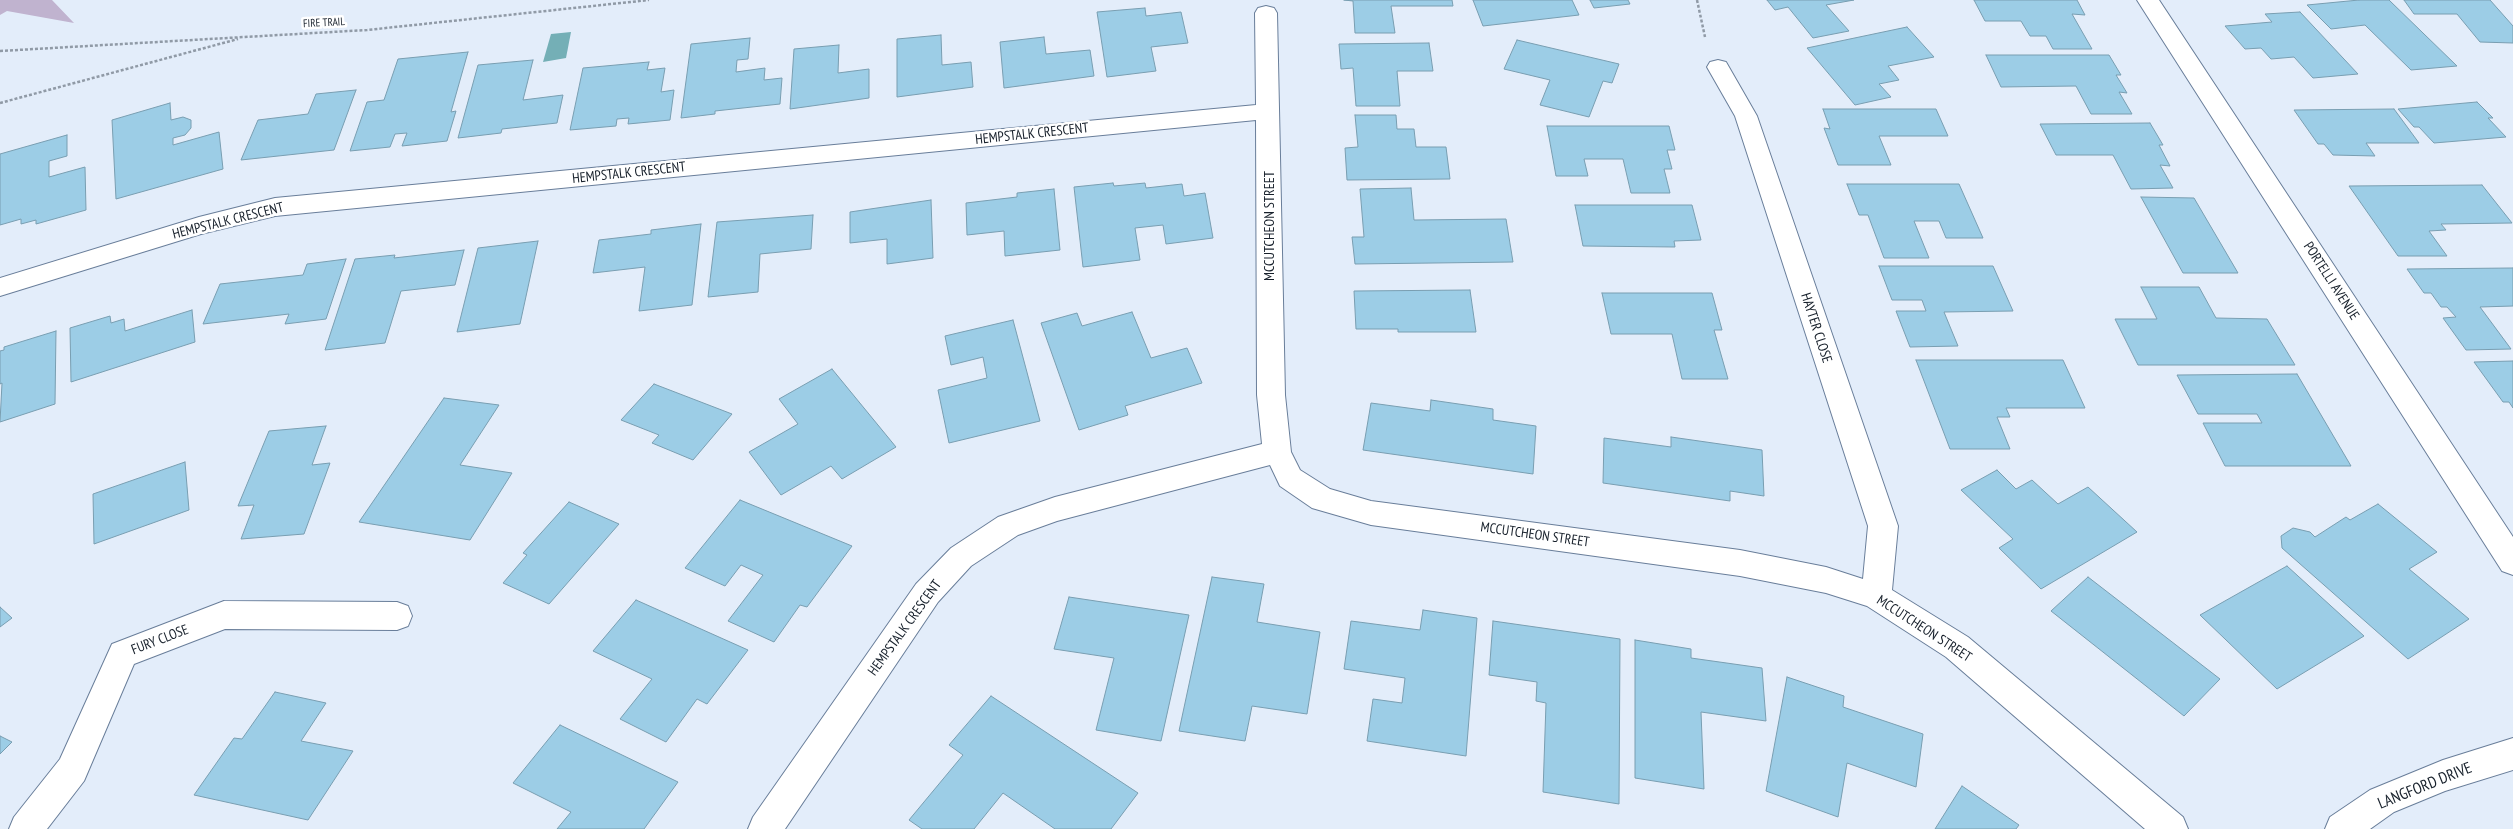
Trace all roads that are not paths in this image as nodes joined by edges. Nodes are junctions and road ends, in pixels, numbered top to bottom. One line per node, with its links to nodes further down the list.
1 (2148, 0): 7 (street, PORTELLI AVENUE)
2 (1266, 13): 4 (street, MCCUTCHEON STREET)
3 (1718, 67): 8 (street, HAYTER CLOSE)
4 (1269, 111): 5 (street, HEMPSTALK CRESCENT); 6 (street, MCCUTCHEON STREET)
5 (0, 287)
6 (1277, 452): 8 (street, MCCUTCHEON STREET); 12 (street, HEMPSTALK CRESCENT)
7 (2513, 562)
8 (1876, 596): 13 (street, MCCUTCHEON STREET)
9 (397, 616): 11 (street, FURY CLOSE)
10 (2513, 754): 14 (street, LANGFORD DRIVE)
11 (26, 829)
12 (765, 829)
13 (2171, 829)
14 (2342, 829)

